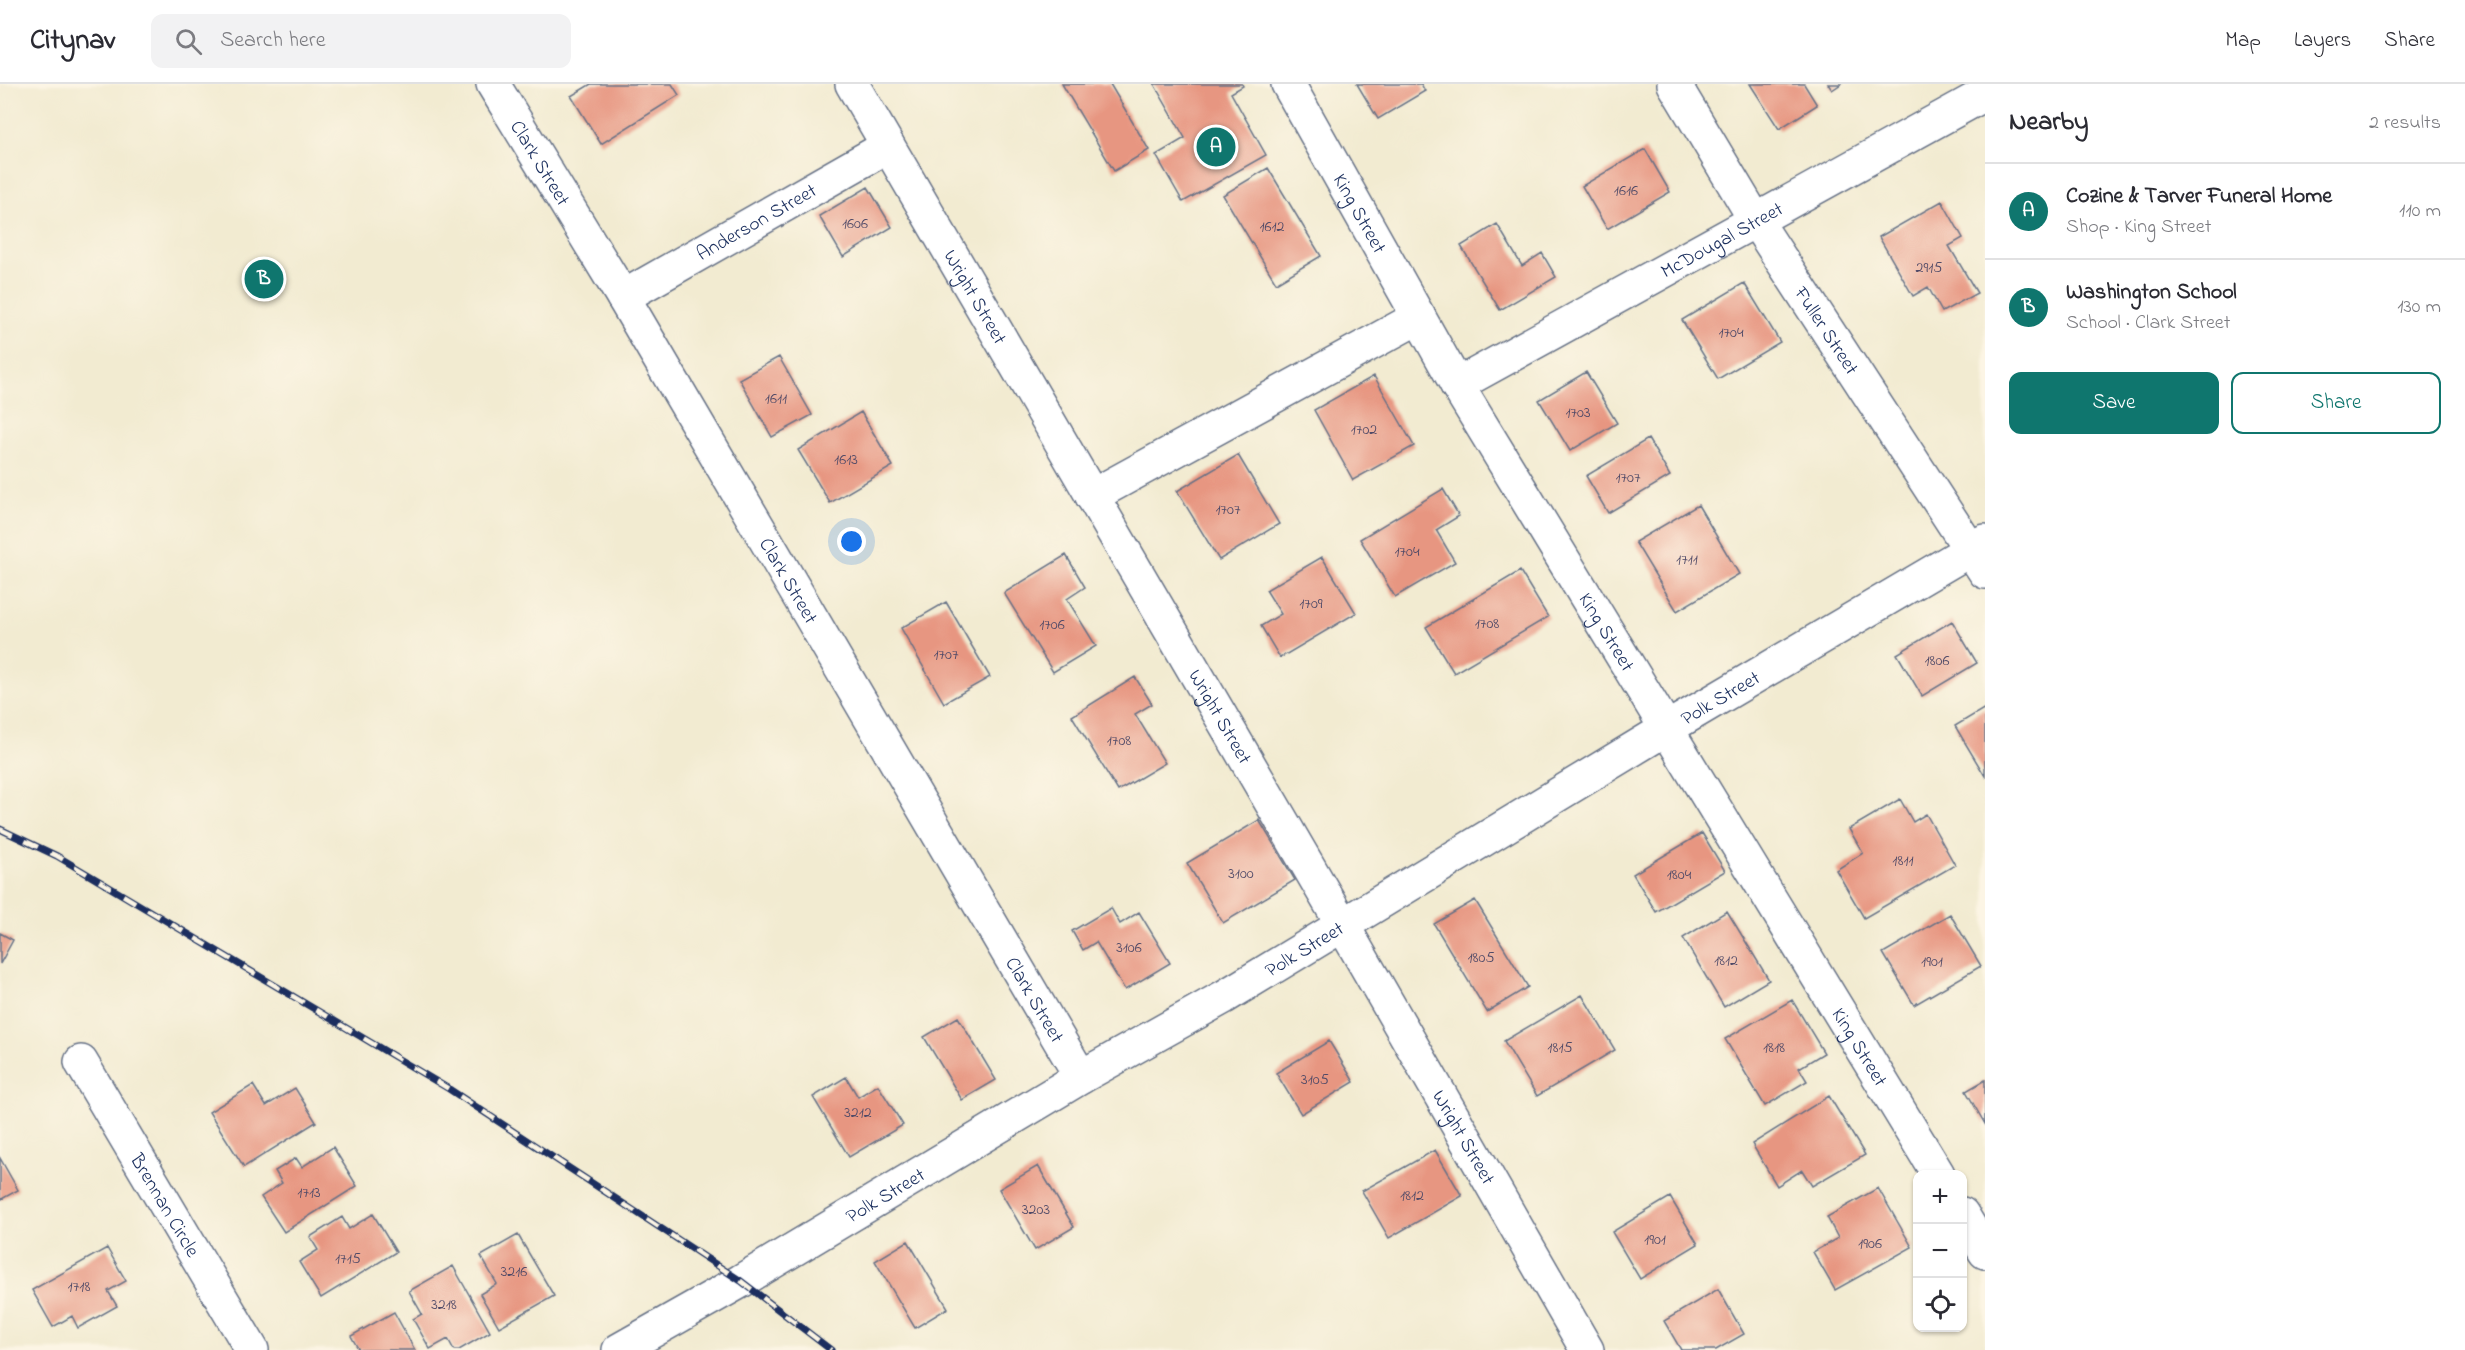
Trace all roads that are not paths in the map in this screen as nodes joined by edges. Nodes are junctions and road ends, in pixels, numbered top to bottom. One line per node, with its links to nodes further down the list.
1 (493, 84): 8 (street, Clark Street)
2 (852, 84): 6 (street, Wright Street)
3 (1288, 84): 9 (street, King Street)
4 (1674, 84): 7 (street, Fuller Street)
5 (1985, 94): 7 (street, McDougal Street)
6 (888, 146): 8 (street, Anderson Street); 11 (street, Wright Street)
7 (1756, 221): 10 (street, McDougal Street); 12 (street, Fuller Street)
8 (623, 297): 16 (street, Clark Street)
9 (1419, 317): 10 (street, King Street); 11 (street)
10 (1457, 385): 13 (street, King Street)
11 (1092, 496): 14 (street, Wright Street)
12 (1980, 555): 13 (street, Polk Street)
13 (1666, 729): 14 (street, Polk Street); 17 (street, King Street)
14 (1342, 924): 16 (street, Polk Street); 22 (street, Wright Street)
15 (81, 1062): 20 (street, Brennan Circle)
16 (1081, 1077): 21 (street, Polk Street)
17 (1936, 1170)
18 (1967, 1222): 19 (street)
19 (1985, 1252)
20 (252, 1350)
21 (619, 1350)
22 (1587, 1350)

